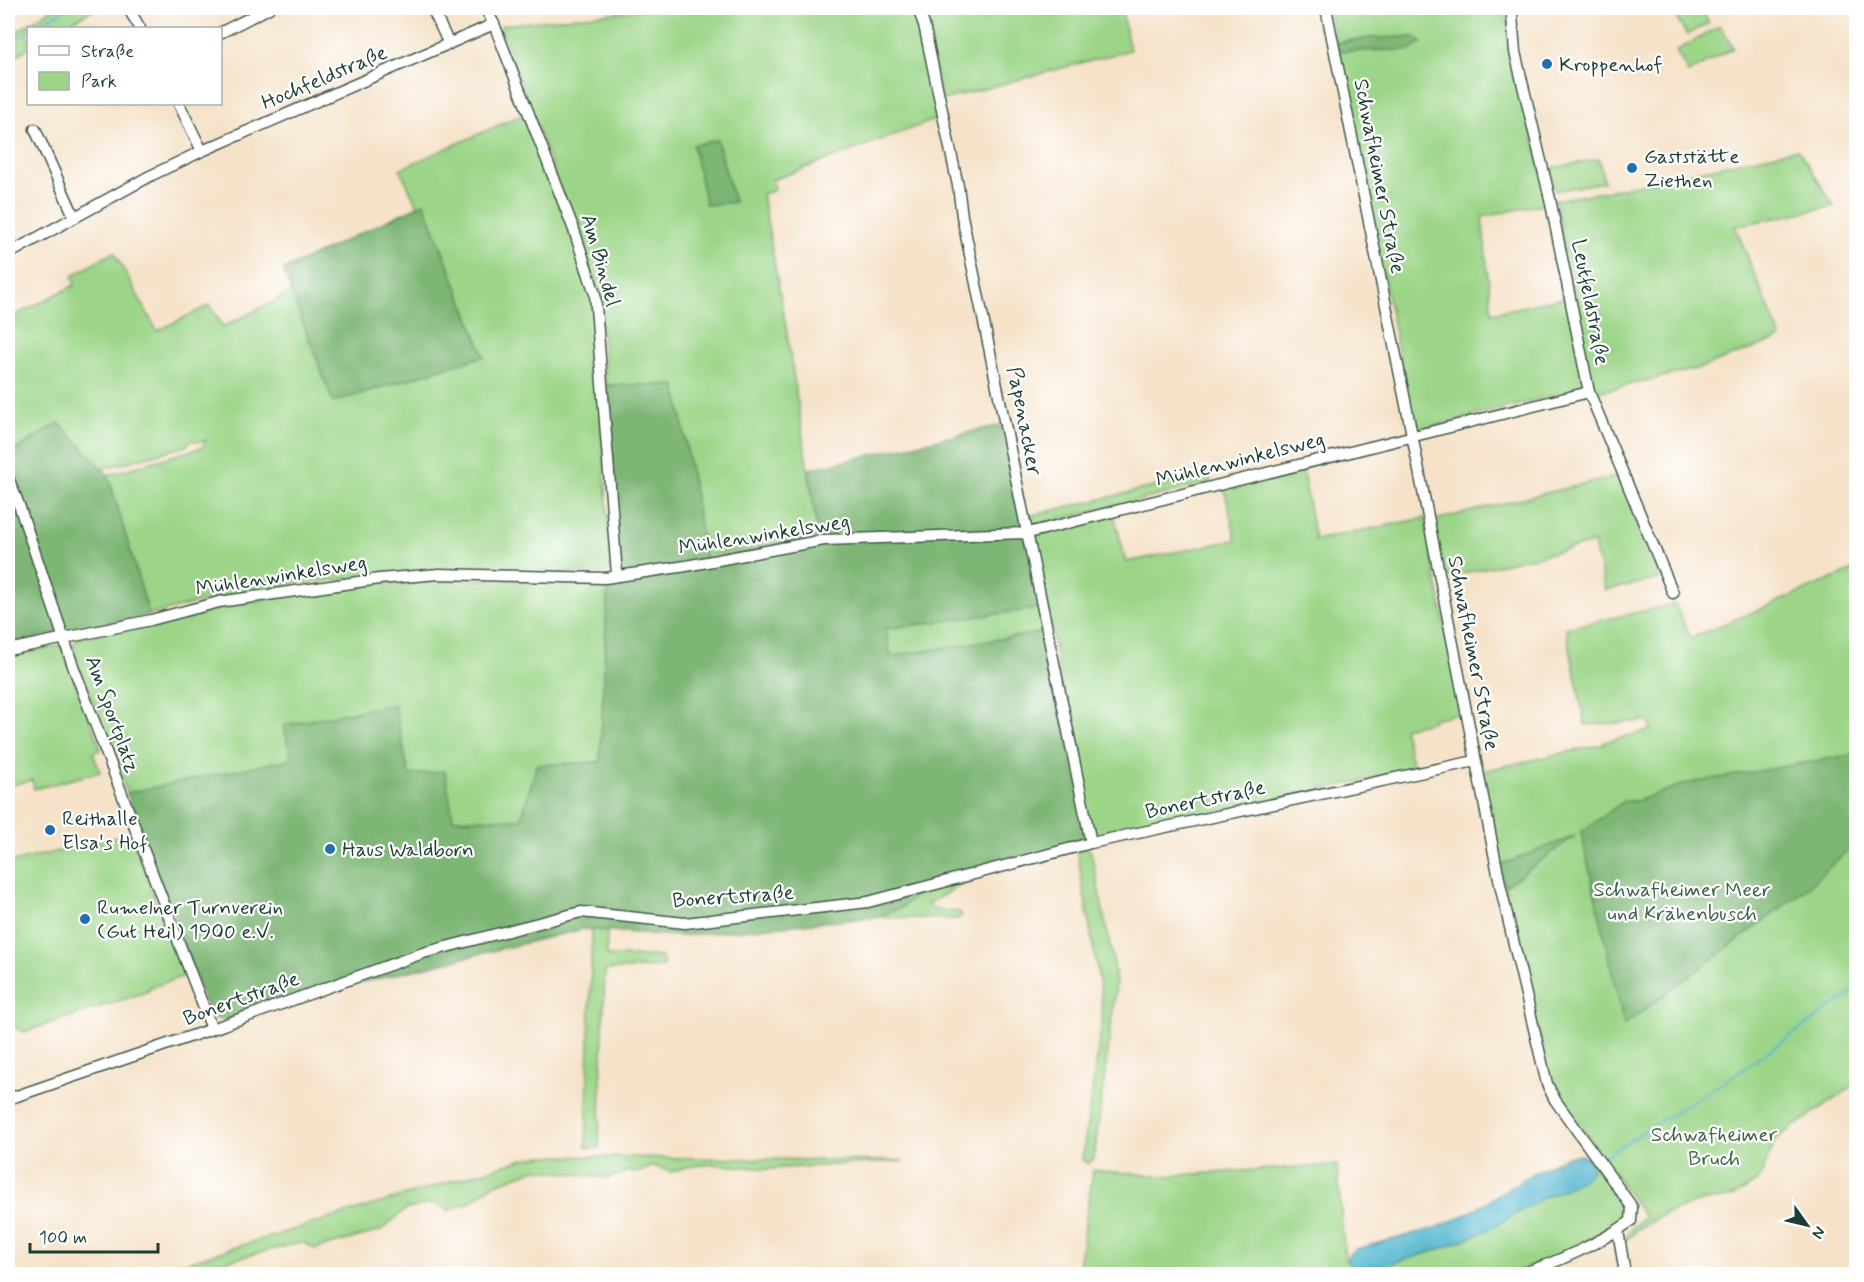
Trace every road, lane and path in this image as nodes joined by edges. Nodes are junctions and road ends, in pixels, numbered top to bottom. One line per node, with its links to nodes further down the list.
1 (128, 8): 9 (street)
2 (270, 8): 10 (street)
3 (432, 8): 11 (street)
4 (485, 8): 8 (street, Am Bindel)
5 (918, 8): 20 (street, Papenacker)
6 (1326, 8): 18 (street, Schwafheimer Straße)
7 (1515, 8): 17 (street, Leutfeldstraße)
8 (494, 24): 11 (street, Hochfeldstraße); 21 (street, Am Bindel)
9 (139, 27)
10 (222, 32)
11 (448, 44): 14 (street, Hochfeldstraße)
12 (179, 105): 14 (street)
13 (35, 129): 15 (street)
14 (202, 151): 15 (street, Hochfeldstraße)
15 (74, 216): 16 (street, Hochfeldstraße)
16 (8, 254)
17 (1589, 392): 18 (street, Mühlenwinkelsweg); 22 (street, Leutfeldstraße)
18 (1412, 435): 20 (street, Mühlenwinkelsweg); 25 (street, Schwafheimer Straße)
19 (8, 478): 23 (street, Am Sportplatz)
20 (1028, 533): 21 (street, Mühlenwinkelsweg); 26 (street, Papenacker)
21 (617, 575): 23 (street, Mühlenwinkelsweg)
22 (1673, 593)
23 (64, 638): 24 (street, Mühlenwinkelsweg); 27 (street, Am Sportplatz)
24 (8, 650)
25 (1475, 761): 26 (street, Bonertstraße); 29 (street, Schwafheimer Straße)
26 (1091, 843): 27 (street, Bonertstraße)
27 (212, 1029): 28 (street, Bonertstraße)
28 (8, 1099)
29 (1618, 1230): 30 (street); 31 (street)
30 (1520, 1275)
31 (1624, 1275)

